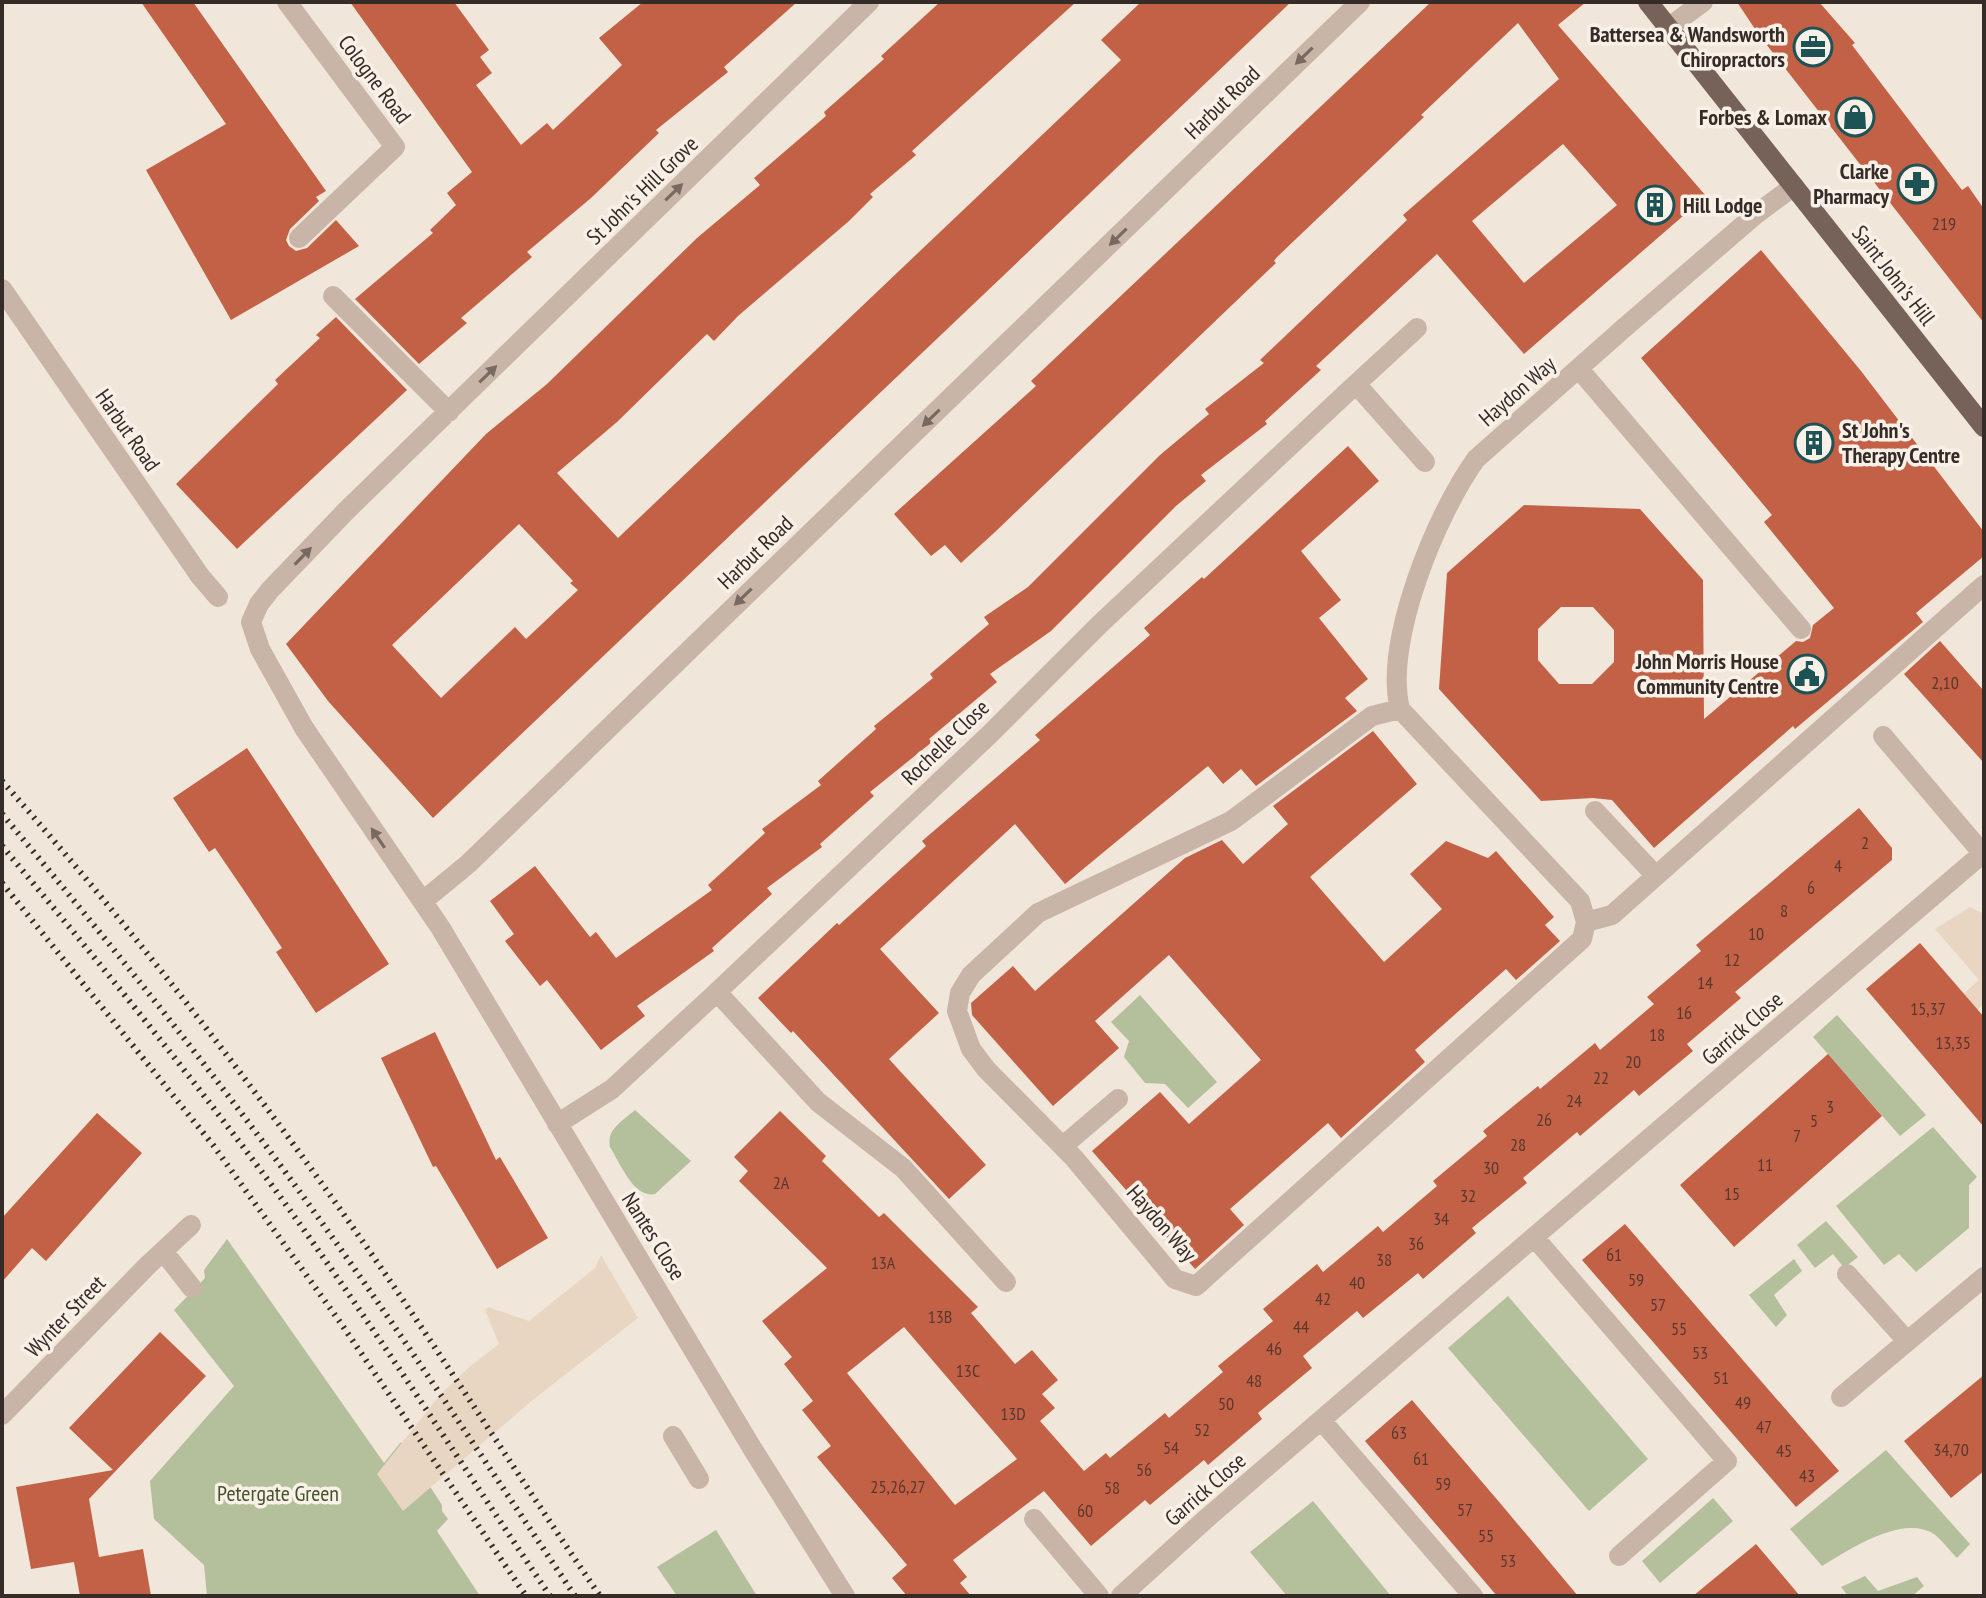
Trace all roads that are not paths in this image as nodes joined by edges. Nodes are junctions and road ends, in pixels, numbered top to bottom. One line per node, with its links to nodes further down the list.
1 (287, 2): 8 (street, Cologne Road)
2 (869, 2): 14 (street, St John's Hill Grove, one-way to 2)
3 (1360, 2): 25 (street, Harbut Road, one-way to 25)
4 (1648, 2): 6 (main road, Saint John's Hill)
5 (1703, 2): 6 (street)
6 (1668, 28): 7 (main road, Saint John's Hill)
7 (1794, 186): 12 (street, Haydon Way); 15 (main road, Saint John's Hill)
8 (299, 238)
9 (2, 289): 18 (street, Harbut Road)
10 (333, 296): 14 (street)
11 (1417, 328): 13 (street, Rochelle Close)
12 (1579, 369): 19 (street); 20 (street, Haydon Way)
13 (1356, 384): 16 (street); 27 (street, Rochelle Close)
14 (449, 412): 25 (street, St John's Hill Grove, one-way to 14)
15 (1984, 427)
16 (1425, 462)
17 (1984, 585): 24 (street)
18 (218, 597)
19 (1801, 629)
20 (1400, 709): 26 (street); 30 (street, Haydon Way)
21 (1883, 736): 23 (street, Garrick Close)
22 (1595, 811): 24 (street)
23 (1983, 854): 32 (street, Garrick Close)
24 (1656, 876): 26 (street)
25 (423, 901): 29 (street, Nantes Close)
26 (1586, 922): 30 (street, Haydon Way)
27 (717, 992): 29 (street, Rochelle Close); 36 (street)
28 (1118, 1099): 30 (street)
29 (557, 1124): 46 (street, Nantes Close)
30 (1063, 1146)
31 (191, 1225): 33 (street, Wynter Street)
32 (1534, 1237): 41 (street, Garrick Close); 45 (street)
33 (163, 1251): 37 (street); 40 (street, Wynter Street)
34 (1847, 1274): 38 (street)
35 (1984, 1277): 38 (street)
36 (1006, 1282)
37 (192, 1288)
38 (1907, 1341): 39 (street)
39 (1841, 1397)
40 (2, 1415)
41 (1322, 1421): 48 (street, Garrick Close); 49 (street)
42 (673, 1436): 43 (street)
43 (699, 1479)
44 (1034, 1519): 47 (street)
45 (1619, 1556)
46 (845, 1596)
47 (1099, 1596)
48 (1121, 1596)
49 (1473, 1596)

